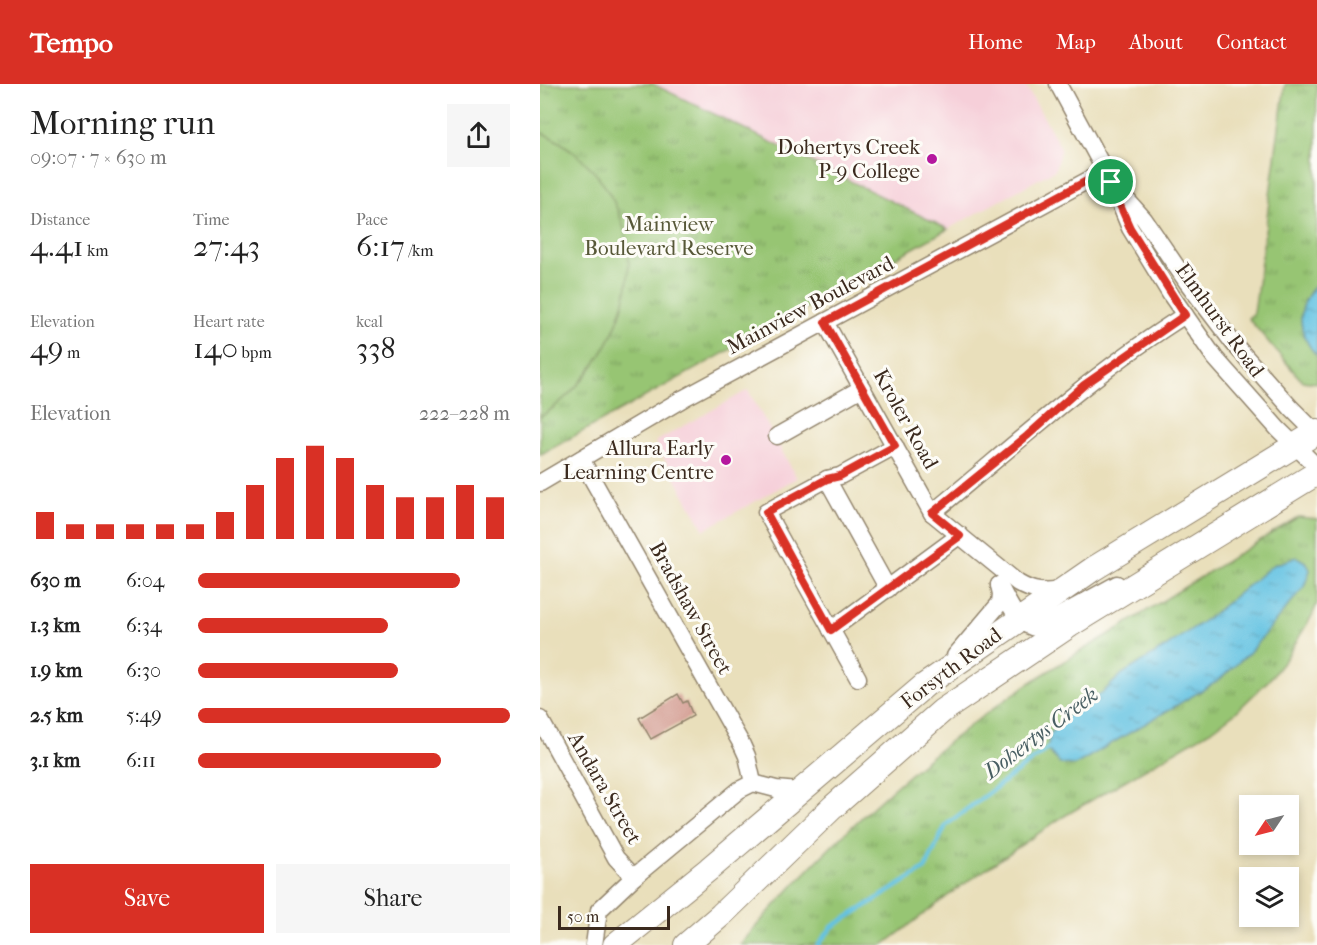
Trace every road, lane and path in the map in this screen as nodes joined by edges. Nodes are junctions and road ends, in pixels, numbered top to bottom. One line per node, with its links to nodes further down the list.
1 (1059, 85): 2 (street, Elmhurst Road)
2 (1108, 177): 3 (street, Elmhurst Road); 4 (street, Mainview Boulevard); 6 (street, Elmhurst Road)
3 (1185, 315): 9 (street, Elmhurst Road); 15 (street)
4 (825, 322): 5 (street, Kroler Road); 10 (street, Mainview Boulevard)
5 (862, 388): 7 (street); 8 (street, Kroler Road)
6 (1316, 433): 9 (highway, Forsyth Road)
7 (777, 436)
8 (895, 446): 13 (street); 15 (street, Kroler Road)
9 (1295, 446): 11 (street, Elmhurst Road); 21 (highway, Forsyth Road)
10 (581, 459): 14 (street, Mainview Boulevard); 27 (street, Bradshaw Street)
11 (1317, 467)
12 (1317, 473): 18 (highway, Forsyth Road)
13 (827, 479): 20 (street); 23 (street)
14 (540, 483)
15 (932, 513): 16 (street, Kroler Road)
16 (960, 536): 17 (street, Kroler Road); 20 (street)
17 (983, 555): 19 (street); 21 (street, Kroler Road)
18 (1181, 556): 22 (street); 32 (highway, Forsyth Road)
19 (999, 585): 22 (street); 25 (street)
20 (888, 589): 23 (street)
21 (1062, 590): 22 (highway, Forsyth Road)
22 (1019, 619): 25 (highway, Forsyth Road)
23 (831, 630): 24 (street)
24 (858, 678)
25 (925, 685): 28 (highway, Forsyth Road)
26 (540, 719): 29 (street, Andara Street)
27 (753, 783): 28 (street); 29 (street)
28 (798, 791): 31 (highway, Forsyth Road)
29 (634, 877): 30 (street)
30 (594, 945)
31 (615, 945)
32 (686, 945)

